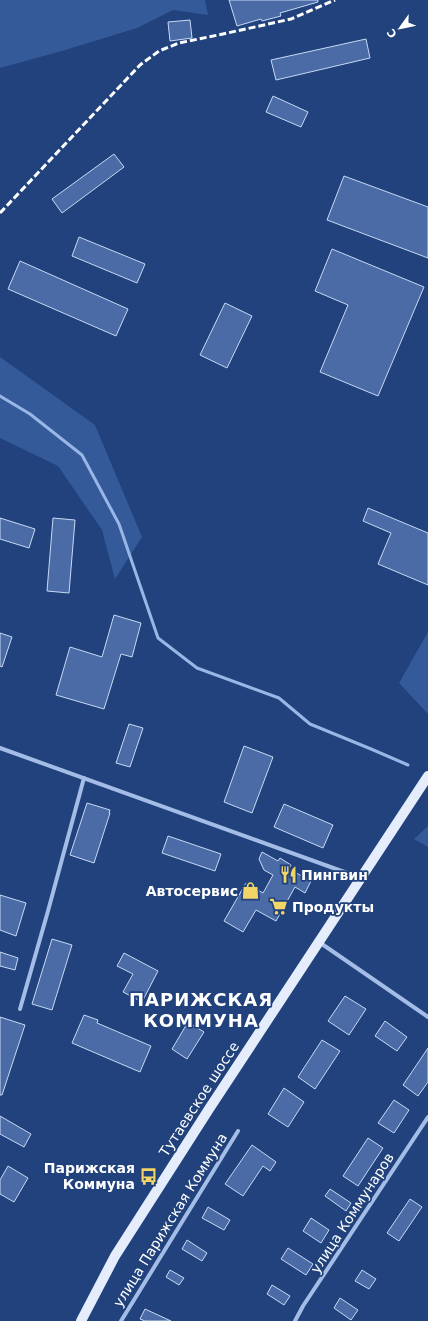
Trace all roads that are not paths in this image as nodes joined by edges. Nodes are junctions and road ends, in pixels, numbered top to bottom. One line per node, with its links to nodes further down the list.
1 (0, 748): 3 (street)
2 (428, 776): 4 (main road, Тутаевское шоссе)
3 (84, 778): 4 (street); 6 (street)
4 (361, 878): 5 (main road, Тутаевское шоссе)
5 (318, 942): 7 (street); 10 (main road, Тутаевское шоссе)
6 (20, 1009)
7 (428, 1017)
8 (428, 1117): 12 (street, улица Коммунаров)
9 (238, 1132): 11 (street, улица Парижская Коммуна)
10 (81, 1321)
11 (121, 1321)
12 (295, 1321)

